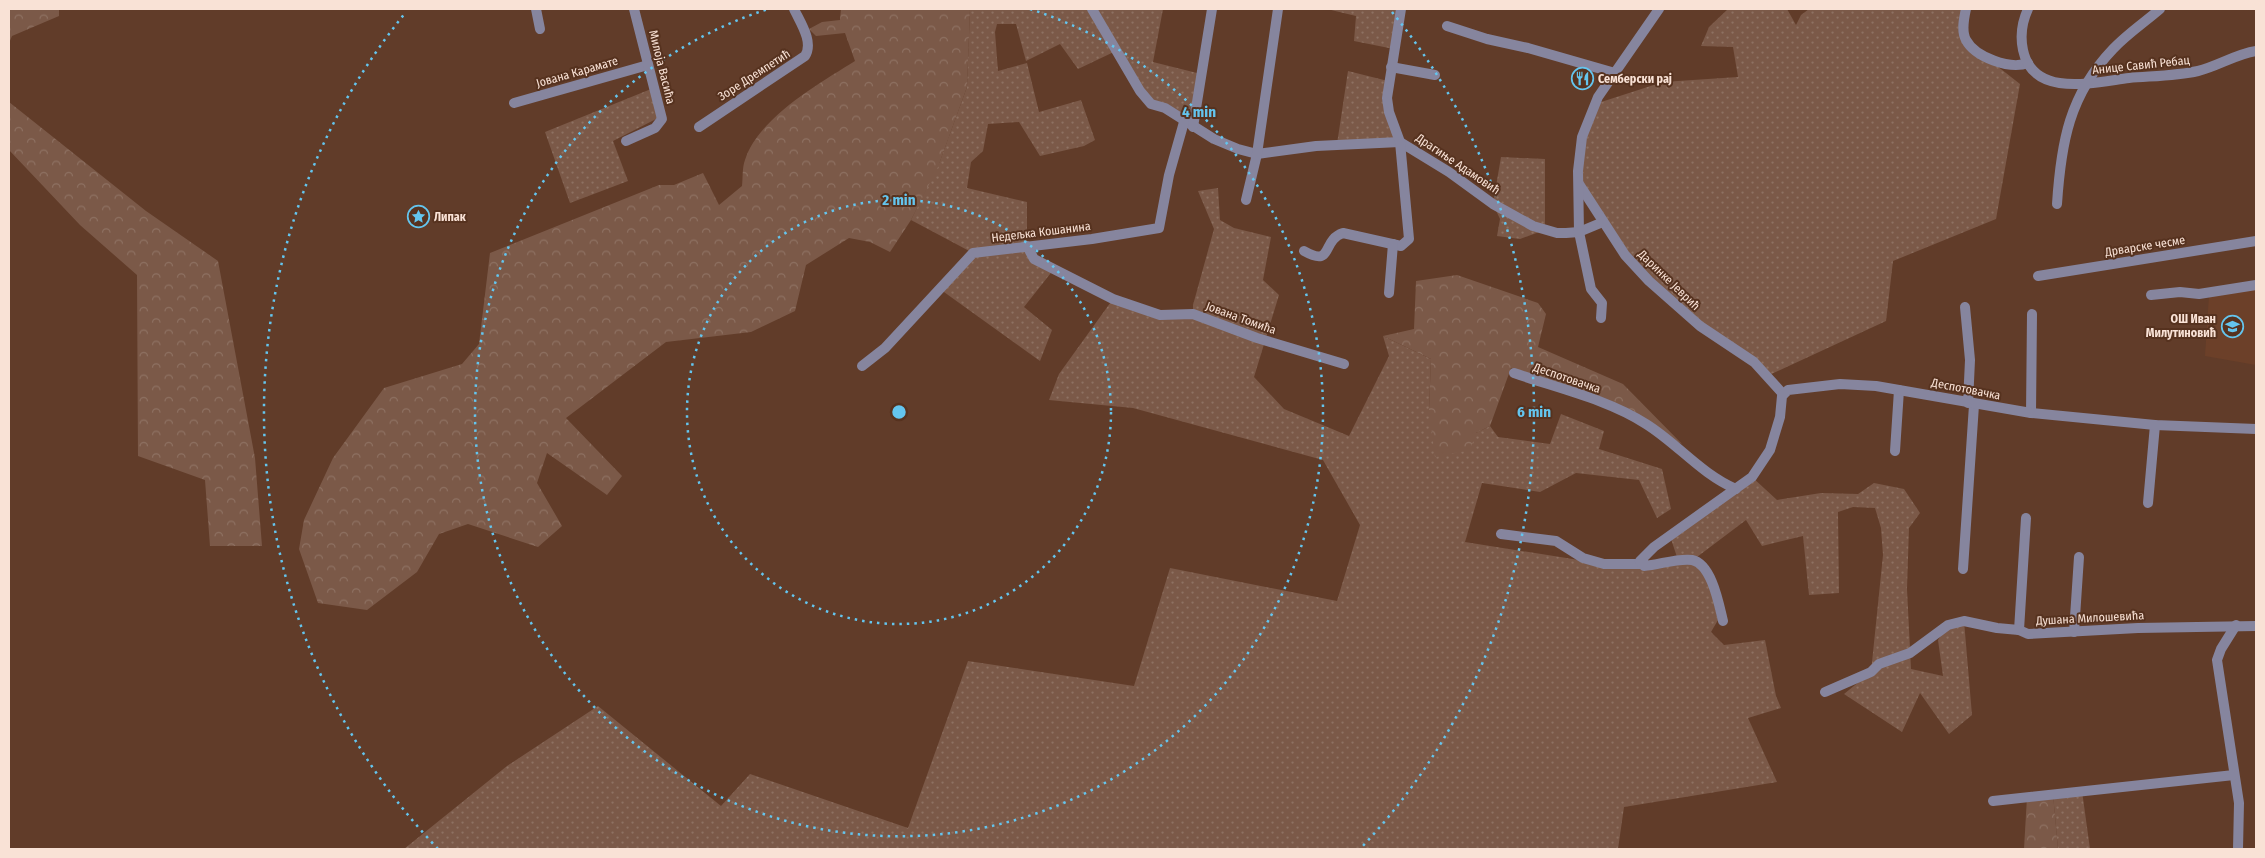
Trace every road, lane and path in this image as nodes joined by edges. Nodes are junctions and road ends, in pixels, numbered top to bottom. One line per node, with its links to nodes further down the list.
1 (536, 9): 13 (street)
2 (634, 9): 16 (street, Милоја Васића)
3 (794, 9): 23 (street, Зоре Дремпетић)
4 (1092, 9): 22 (street, Драгиње Адамовић)
5 (1212, 9): 22 (street)
6 (1278, 9): 26 (street)
7 (1401, 9): 17 (street)
8 (1659, 9): 18 (street)
9 (1966, 9): 15 (street)
10 (2028, 9): 15 (street)
11 (2160, 9): 20 (street)
12 (1447, 26): 18 (street)
13 (540, 29)
14 (2256, 51): 20 (street, Анице Савић Ребац)
15 (2028, 63): 20 (street, Анице Савић Ребац)
16 (648, 64): 21 (street, Јована Карамате); 24 (street, Милоја Васића)
17 (1391, 66): 19 (street); 25 (street)
18 (1615, 73): 27 (street)
19 (1434, 74)
20 (2085, 83): 29 (street, Анице Савић Ребац)
21 (514, 103)
22 (1188, 124): 26 (street, Драгиње Адамовић); 34 (street, Недељка Кошанина)
23 (699, 126)
24 (626, 141)
25 (1400, 142): 26 (street, Драгиње Адамовић); 31 (street, Драгиње Адамовић); 33 (street)
26 (1257, 154): 28 (street)
27 (1578, 183): 30 (street, Даринке Јеврић); 31 (street)
28 (1246, 200)
29 (2057, 204)
30 (1603, 222): 31 (street, Драгиње Адамовић); 47 (street, Даринке Јеврић)
31 (1579, 232): 42 (street)
32 (2256, 241): 36 (street, Дрварске чесме)
33 (1393, 244): 35 (street); 38 (street)
34 (1027, 246): 43 (street, Јована Томића); 44 (street, Недељка Кошанина)
35 (1304, 251)
36 (2038, 276)
37 (2256, 285): 39 (street)
38 (1389, 293)
39 (2151, 295)
40 (1965, 307): 48 (street)
41 (2032, 314): 49 (street)
42 (1601, 318)
43 (1344, 364)
44 (862, 366)
45 (1514, 373): 53 (street, Деспотовачка)
46 (1899, 390): 47 (street, Деспотовачка); 48 (street, Деспотовачка); 52 (street)
47 (1782, 394): 53 (street)
48 (1971, 404): 49 (street, Деспотовачка); 59 (street)
49 (2031, 413): 50 (street, Деспотовачка)
50 (2155, 425): 51 (street, Деспотовачка); 54 (street)
51 (2256, 429)
52 (1895, 451)
53 (1736, 489): 58 (street)
54 (2148, 503)
55 (2026, 518): 63 (street)
56 (1501, 534): 58 (street)
57 (2079, 557): 64 (street)
58 (1640, 564): 60 (street)
59 (1963, 569)
60 (1723, 621)
61 (2236, 625): 62 (street, Душана Милошевића); 64 (street, Душана Милошевића); 66 (street)
62 (2256, 626)
63 (2019, 630): 64 (street, Душана Милошевића); 65 (street, Душана Милошевића)
64 (2074, 632)
65 (1825, 692)
66 (2234, 775): 67 (street); 68 (street)
67 (1993, 801)
68 (2238, 849)

